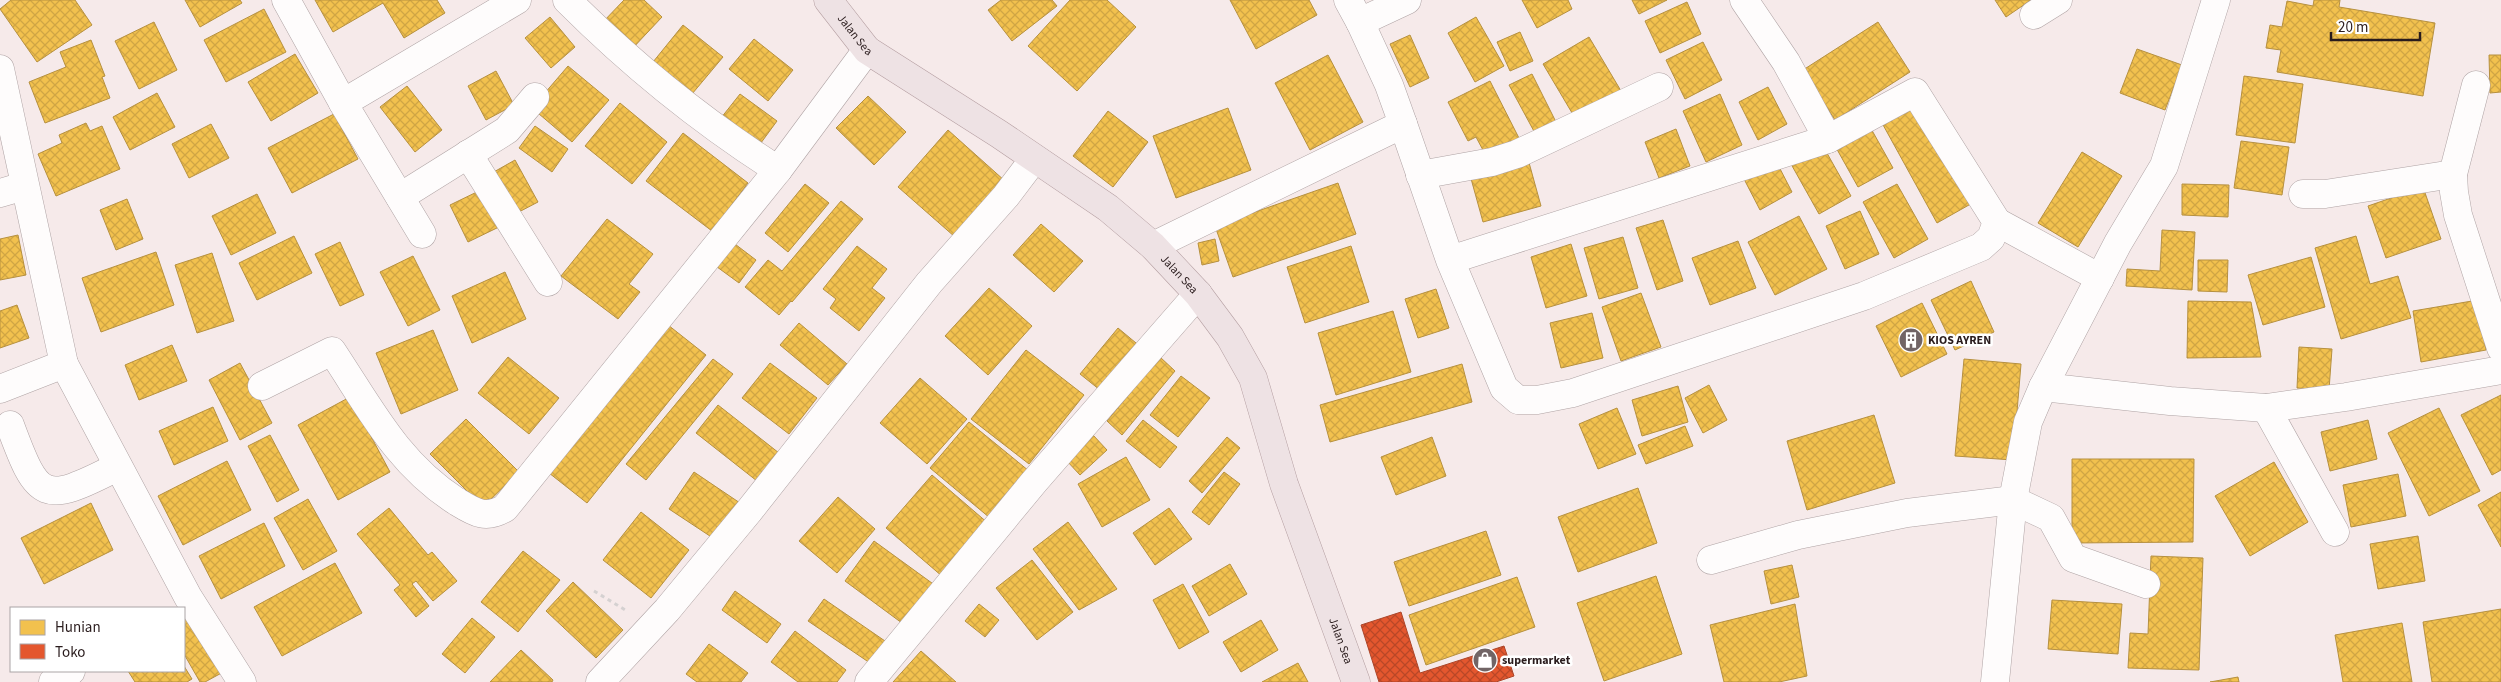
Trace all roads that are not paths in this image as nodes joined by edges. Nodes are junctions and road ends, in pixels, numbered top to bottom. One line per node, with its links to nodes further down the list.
1 (286, 0): 16 (street)
2 (517, 0): 16 (street)
3 (567, 0): 21 (street)
4 (828, 0): 11 (main road, Jalan Sea)
5 (1407, 0): 9 (street)
6 (1744, 0): 18 (street)
7 (2058, 0): 10 (street)
8 (2216, 0): 31 (street)
9 (1354, 11): 17 (street)
10 (2034, 15)
11 (867, 50): 20 (main road, Jalan Sea); 21 (street)
12 (0, 69): 24 (street)
13 (2476, 85): 22 (street)
14 (1659, 87): 23 (street)
15 (535, 97): 19 (street)
16 (343, 103): 26 (street)
17 (1403, 124): 23 (street); 29 (street)
18 (1828, 140): 27 (street); 30 (street)
19 (468, 154): 26 (street); 32 (street)
20 (1034, 160): 29 (main road, Jalan Sea); 52 (street)
21 (778, 170): 37 (street)
22 (2453, 174): 25 (street); 34 (street)
23 (1420, 175): 30 (street)
24 (12, 190): 35 (street)
25 (2303, 194)
26 (400, 197): 28 (street)
27 (1997, 222): 30 (street); 31 (street)
28 (422, 234)
29 (1153, 246): 33 (main road, Jalan Sea)
30 (1450, 260)
31 (2100, 278): 38 (street)
32 (548, 282)
33 (1198, 294): 53 (street); 54 (main road, Jalan Sea)
34 (2501, 348)
35 (64, 364): 39 (street); 42 (street)
36 (2501, 370): 40 (street)
37 (262, 386)
38 (2043, 387): 40 (street); 43 (street)
39 (0, 389)
40 (2266, 408): 44 (street)
41 (10, 425): 42 (street)
42 (117, 467): 47 (street)
43 (2013, 500): 45 (street); 46 (street); 55 (street)
44 (2335, 532)
45 (1711, 560)
46 (2146, 584)
47 (179, 603)
48 (185, 611): 51 (street)
49 (69, 672): 50 (street)
50 (52, 682)
51 (242, 682)
52 (600, 682)
53 (869, 682)
54 (1356, 682)
55 (1994, 682)

